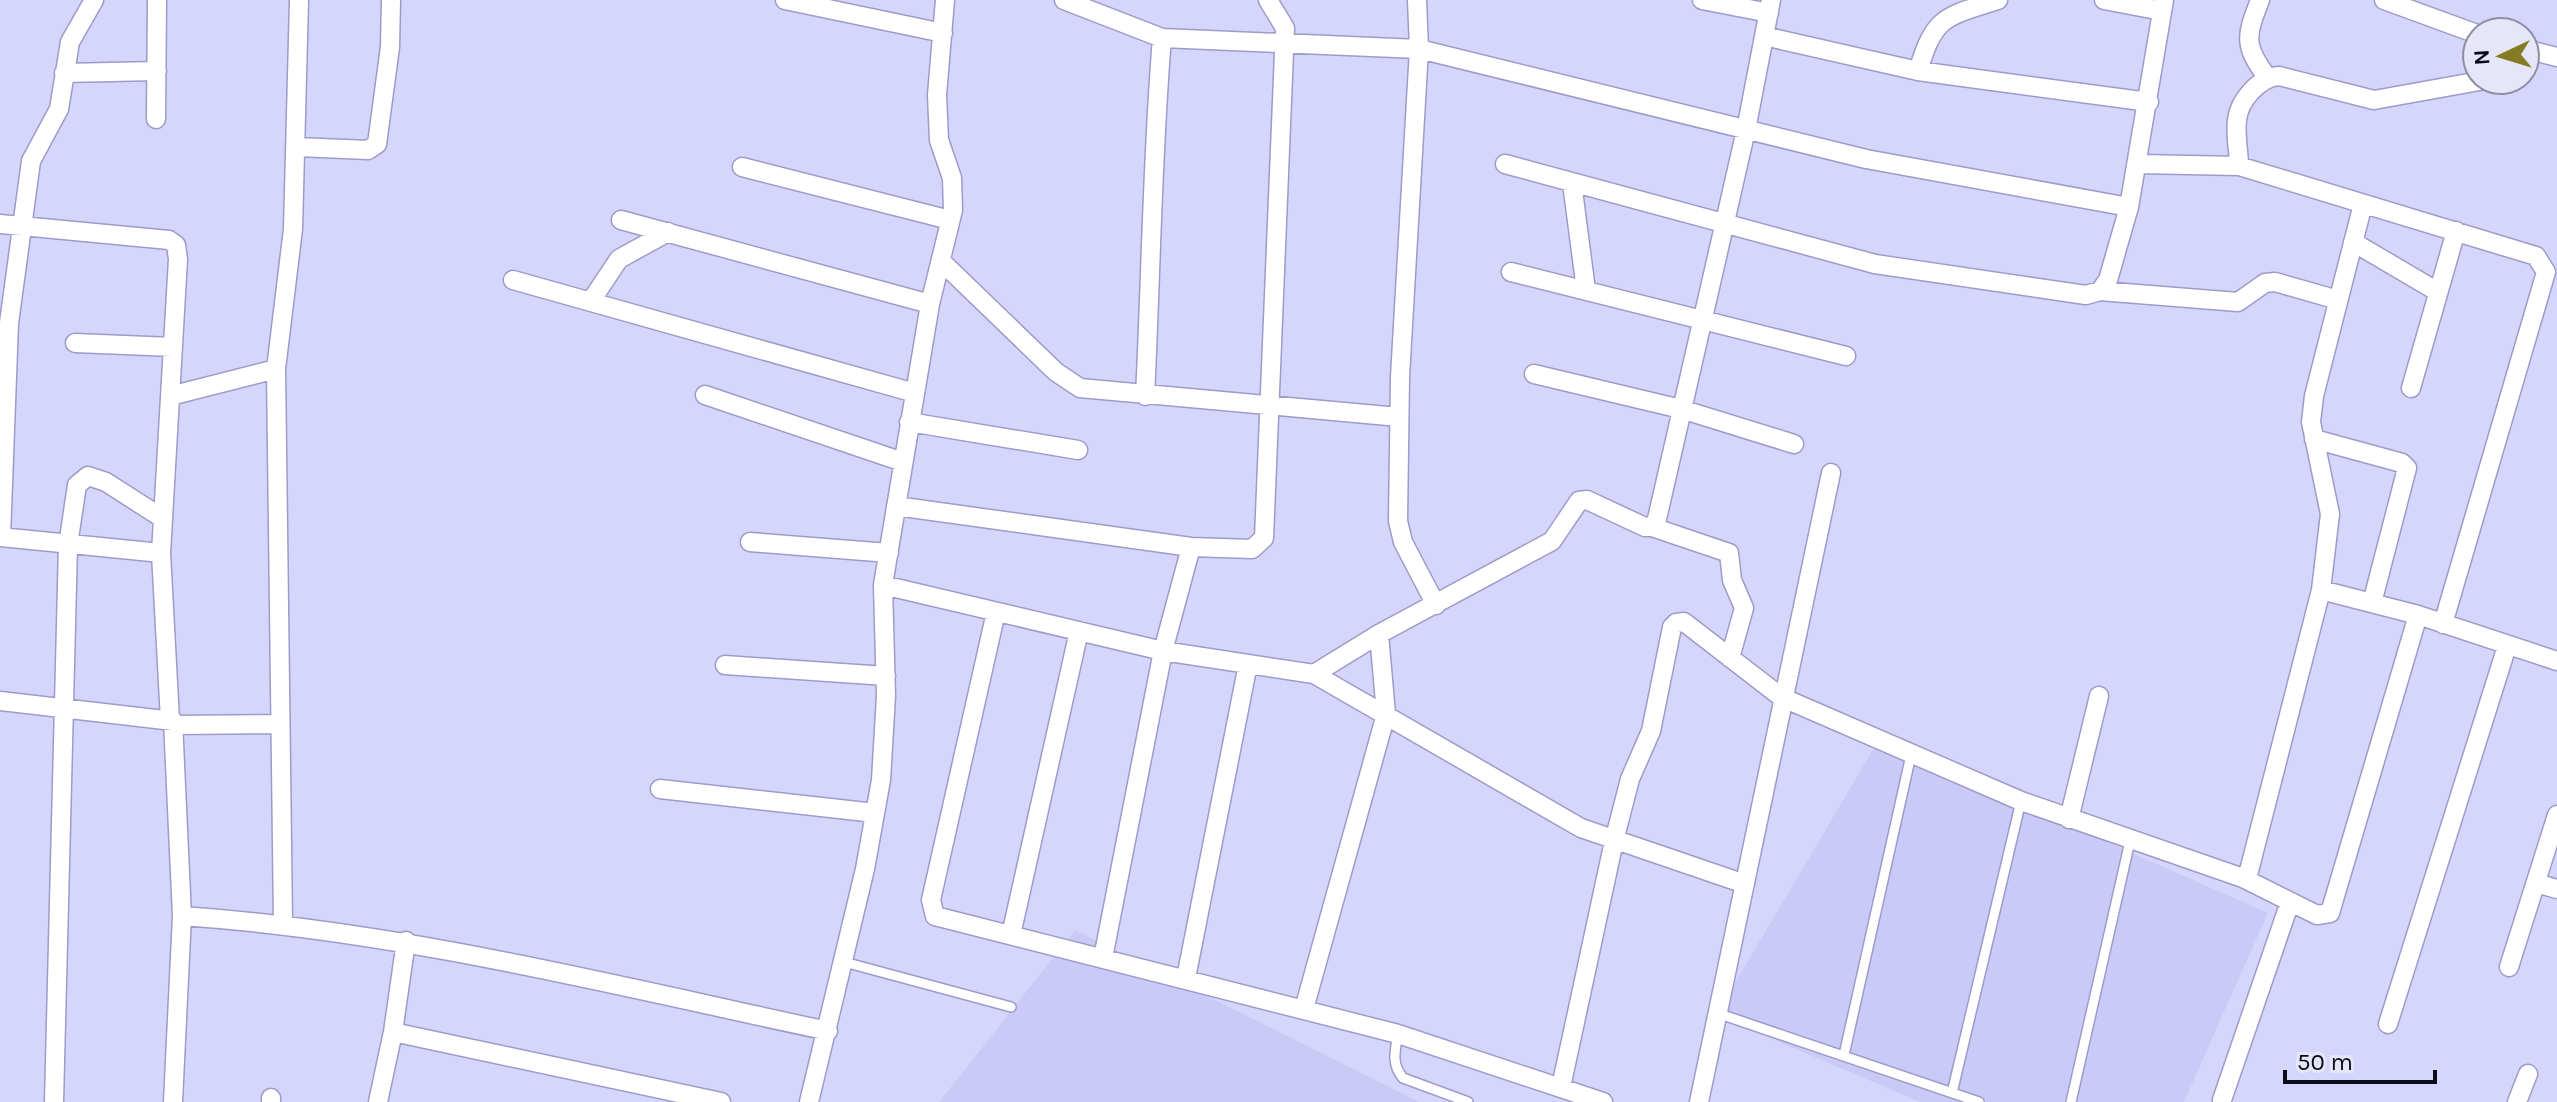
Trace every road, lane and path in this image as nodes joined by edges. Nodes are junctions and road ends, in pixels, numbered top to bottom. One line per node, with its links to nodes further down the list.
1 (94, 0): 25 (street)
2 (157, 0): 23 (street)
3 (299, 0): 31 (street)
4 (391, 0): 31 (street)
5 (785, 0): 18 (street)
6 (945, 0): 18 (street)
7 (1064, 0): 20 (street)
8 (1268, 0): 21 (street)
9 (1417, 0): 22 (street)
10 (1702, 0): 16 (street)
11 (1998, 0): 24 (street)
12 (2104, 0): 15 (street)
13 (2260, 0): 26 (street)
14 (2384, 0): 17 (street)
15 (2163, 6): 28 (street)
16 (1770, 7): 19 (street)
17 (2461, 28)
18 (943, 33): 40 (street)
19 (1764, 36): 24 (street); 30 (street)
20 (1162, 38): 21 (street); 67 (street)
21 (1284, 43): 22 (street); 68 (street)
22 (1419, 49): 30 (street); 70 (street)
23 (157, 71): 25 (street); 29 (street)
24 (1918, 71): 28 (street)
25 (64, 73): 43 (street)
26 (2267, 77): 27 (street); 34 (street)
27 (2461, 84)
28 (2149, 102): 33 (street)
29 (156, 119)
30 (1746, 130): 38 (street); 42 (street)
31 (297, 147): 61 (street)
32 (1505, 164): 36 (street)
33 (2139, 164): 34 (street); 38 (street)
34 (2239, 166): 37 (street)
35 (742, 167): 40 (street)
36 (1572, 183): 42 (street); 50 (street)
37 (2363, 204): 44 (street); 46 (street)
38 (2129, 207): 51 (street)
39 (621, 220): 45 (street)
40 (950, 220): 47 (street)
41 (0, 224): 43 (street)
42 (1722, 224): 51 (street); 56 (street)
43 (20, 227): 57 (street); 59 (street)
44 (2456, 231): 52 (street); 92 (street)
45 (668, 232): 54 (street); 55 (street)
46 (2353, 242): 52 (street); 53 (street)
47 (941, 261): 55 (street); 67 (street)
48 (1511, 272): 50 (street)
49 (513, 280): 54 (street)
50 (1586, 290): 56 (street)
51 (2100, 291): 53 (street)
52 (2438, 292): 63 (street)
53 (2338, 300): 72 (street)
54 (591, 301): 64 (street)
55 (930, 304): 64 (street)
56 (1704, 318): 60 (street); 69 (street)
57 (4, 322): 80 (street)
58 (75, 343): 59 (street)
59 (173, 347): 66 (street)
60 (1846, 356)
61 (276, 369): 66 (street); 109 (street)
62 (1534, 374): 69 (street)
63 (2411, 388)
64 (915, 393): 71 (street)
65 (705, 395): 75 (street)
66 (170, 396): 78 (street)
67 (1145, 396): 68 (street)
68 (1266, 407): 70 (street); 83 (street)
69 (1681, 409): 73 (street); 79 (street)
70 (1399, 417): 89 (street)
71 (909, 422): 74 (street); 75 (street)
72 (2314, 439): 87 (street); 88 (street)
73 (1794, 444)
74 (1078, 450)
75 (903, 462): 77 (street)
76 (1831, 473): 104 (street)
77 (896, 506): 83 (street); 85 (street)
78 (162, 518): 82 (street); 84 (street)
79 (1652, 527): 89 (street); 97 (street)
80 (0, 537): 82 (street)
81 (750, 542): 85 (street)
82 (68, 545): 84 (street); 106 (street)
83 (1191, 547): 96 (street)
84 (161, 553): 108 (street)
85 (889, 553): 86 (street)
86 (883, 585): 90 (street); 102 (street)
87 (2321, 590): 88 (street); 118 (street)
88 (2372, 603): 91 (street)
89 (1436, 605): 94 (street)
90 (996, 612): 93 (street); 125 (street)
91 (2418, 615): 92 (street); 122 (street)
92 (2443, 624): 95 (street)
93 (1079, 631): 96 (street); 125 (street)
94 (1379, 634): 101 (street); 107 (street)
95 (2507, 646): 98 (street); 134 (street)
96 (1163, 651): 99 (street); 127 (street)
97 (1730, 658): 104 (street); 116 (street)
98 (2557, 661)
99 (1248, 664): 101 (street); 130 (street)
100 (725, 665): 102 (street)
101 (1314, 674): 107 (street)
102 (886, 676): 113 (street)
103 (2099, 696): 115 (street)
104 (1781, 697): 110 (street); 120 (street)
105 (0, 701): 106 (street)
106 (65, 708): 108 (street); 143 (street)
107 (1386, 714): 116 (street); 132 (street)
108 (172, 722): 109 (street); 123 (street)
109 (278, 724): 124 (street)
110 (1911, 755): 112 (street); 138 (lane)
111 (660, 789): 113 (street)
112 (2021, 801): 115 (street); 141 (lane)
113 (875, 813): 128 (street)
114 (2557, 815): 119 (street)
115 (2069, 819): 117 (street)
116 (1614, 841): 120 (street); 140 (street)
117 (2130, 841): 118 (street); 152 (lane)
118 (2243, 878): 122 (street)
119 (2536, 883): 121 (street); 129 (street)
120 (1745, 884): 133 (street)
121 (2557, 889)
122 (2290, 902): 142 (street)
123 (182, 916): 124 (street); 144 (street)
124 (283, 923): 126 (street)
125 (1011, 935): 127 (street)
126 (406, 941): 135 (street); 136 (street)
127 (1103, 958): 130 (street)
128 (844, 962): 131 (lane); 135 (street)
129 (2509, 967)
130 (1186, 978): 132 (street)
131 (1011, 1007)
132 (1304, 1009): 137 (street)
133 (1717, 1013): 138 (lane); 150 (street)
134 (2388, 1024)
135 (828, 1031): 147 (street)
136 (393, 1032): 145 (street); 146 (street)
137 (1398, 1034): 140 (street); 148 (lane)
138 (1844, 1055): 141 (lane)
139 (2528, 1074): 153 (street)
140 (1561, 1087): 149 (street)
141 (1952, 1093): 151 (lane)
142 (2222, 1100)
143 (54, 1102)
144 (173, 1102)
145 (378, 1102)
146 (721, 1102)
147 (809, 1102)
148 (1468, 1102)
149 (1603, 1102)
150 (1699, 1102)
151 (1979, 1102)
152 (2071, 1102)
153 (2517, 1102)

